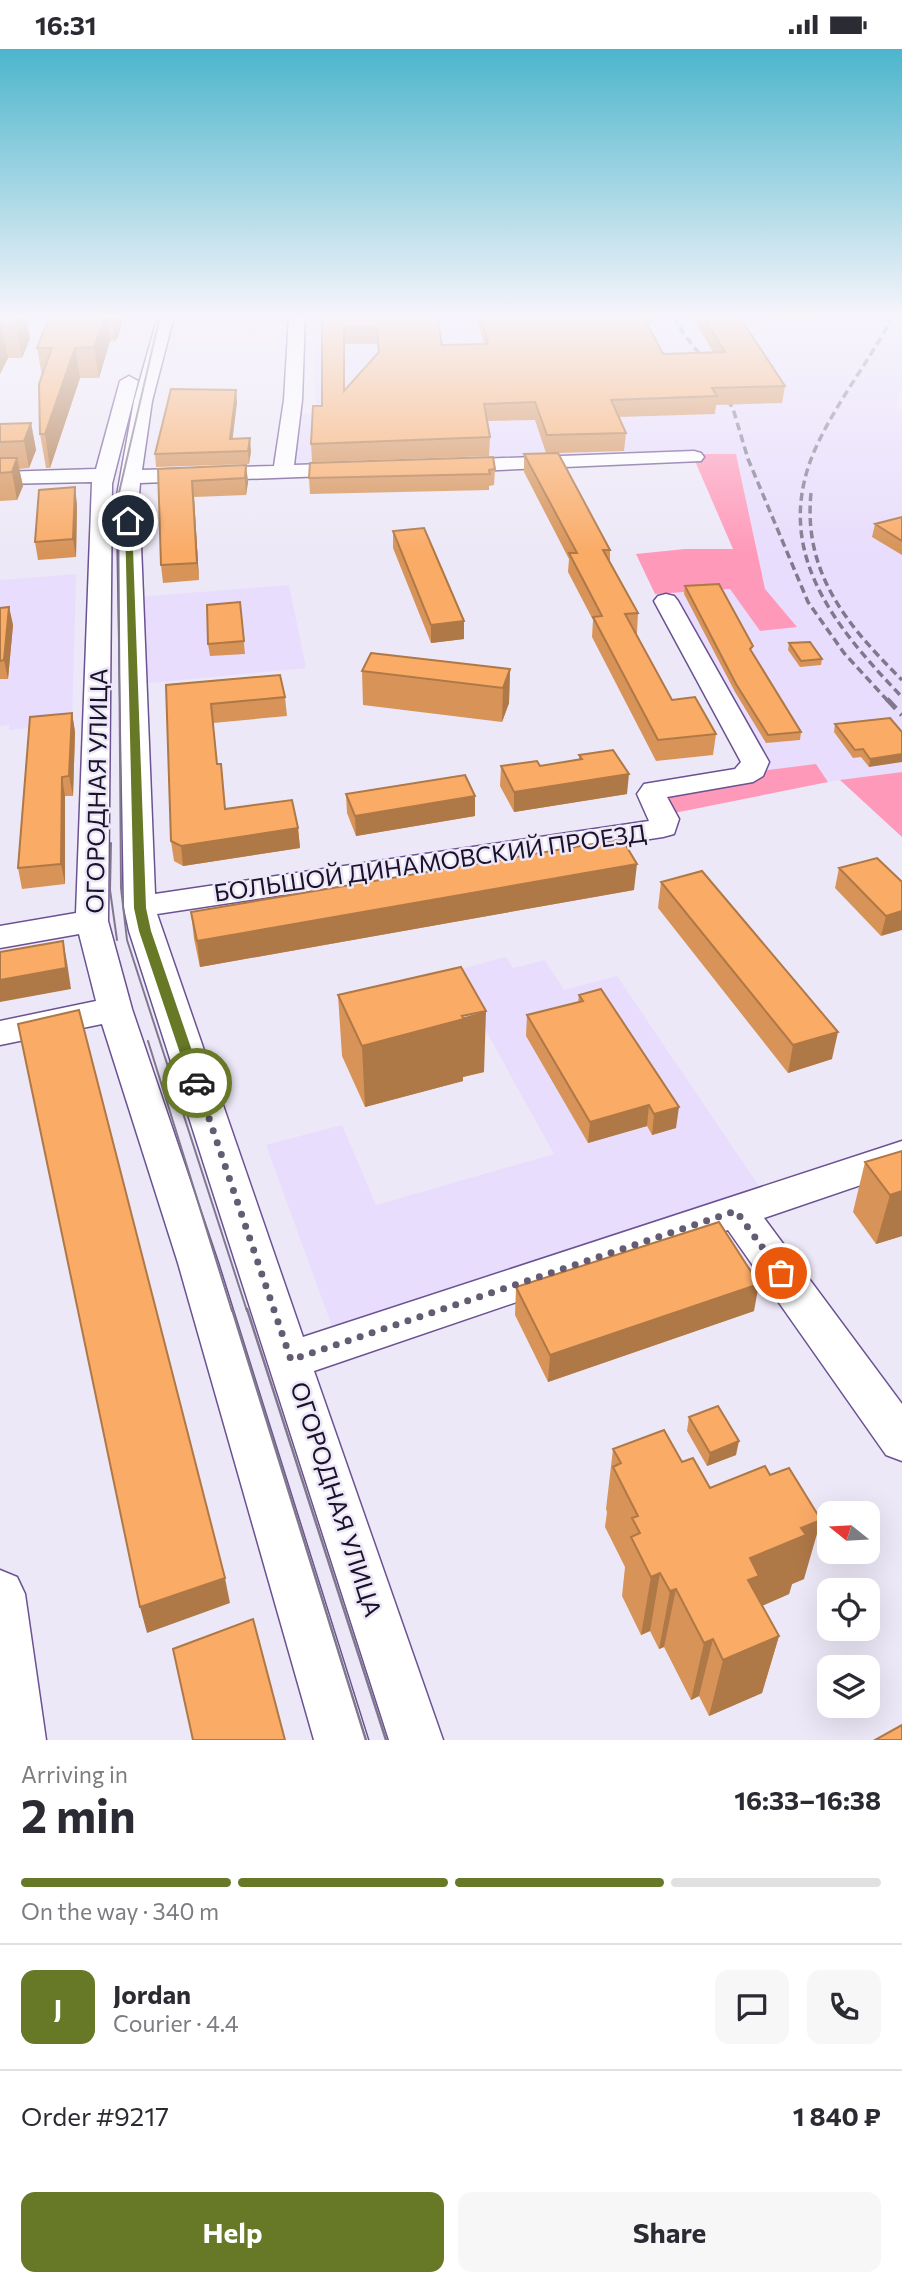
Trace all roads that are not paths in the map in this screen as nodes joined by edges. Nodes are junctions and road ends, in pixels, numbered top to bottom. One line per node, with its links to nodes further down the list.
1 (132, 395): 8 (street, ОГОРОДНАЯ УЛИЦА)
2 (145, 395): 8 (street, ОГОРОДНАЯ УЛИЦА)
3 (293, 395): 7 (street)
4 (694, 457): 5 (street)
5 (428, 466)
6 (376, 468): 7 (street)
7 (283, 471): 8 (street)
8 (116, 476): 9 (street); 11 (street, ОГОРОДНАЯ УЛИЦА); 12 (street, ОГОРОДНАЯ УЛИЦА)
9 (0, 478)
10 (666, 601): 11 (street, БОЛЬШОЙ ДИНАМОВСКИЙ ПРОЕЗД)
11 (140, 908): 18 (street, ОГОРОДНАЯ УЛИЦА)
12 (92, 921): 13 (street); 14 (street, ОГОРОДНАЯ УЛИЦА)
13 (0, 937)
14 (115, 1009): 15 (street); 22 (street, ОГОРОДНАЯ УЛИЦА)
15 (0, 1033)
16 (902, 1157): 17 (street)
17 (736, 1211): 18 (street); 19 (street)
18 (291, 1360): 23 (street, ОГОРОДНАЯ УЛИЦА)
19 (902, 1440)
20 (0, 1594): 21 (street)
21 (19, 1740)
22 (341, 1740)
23 (416, 1740)

